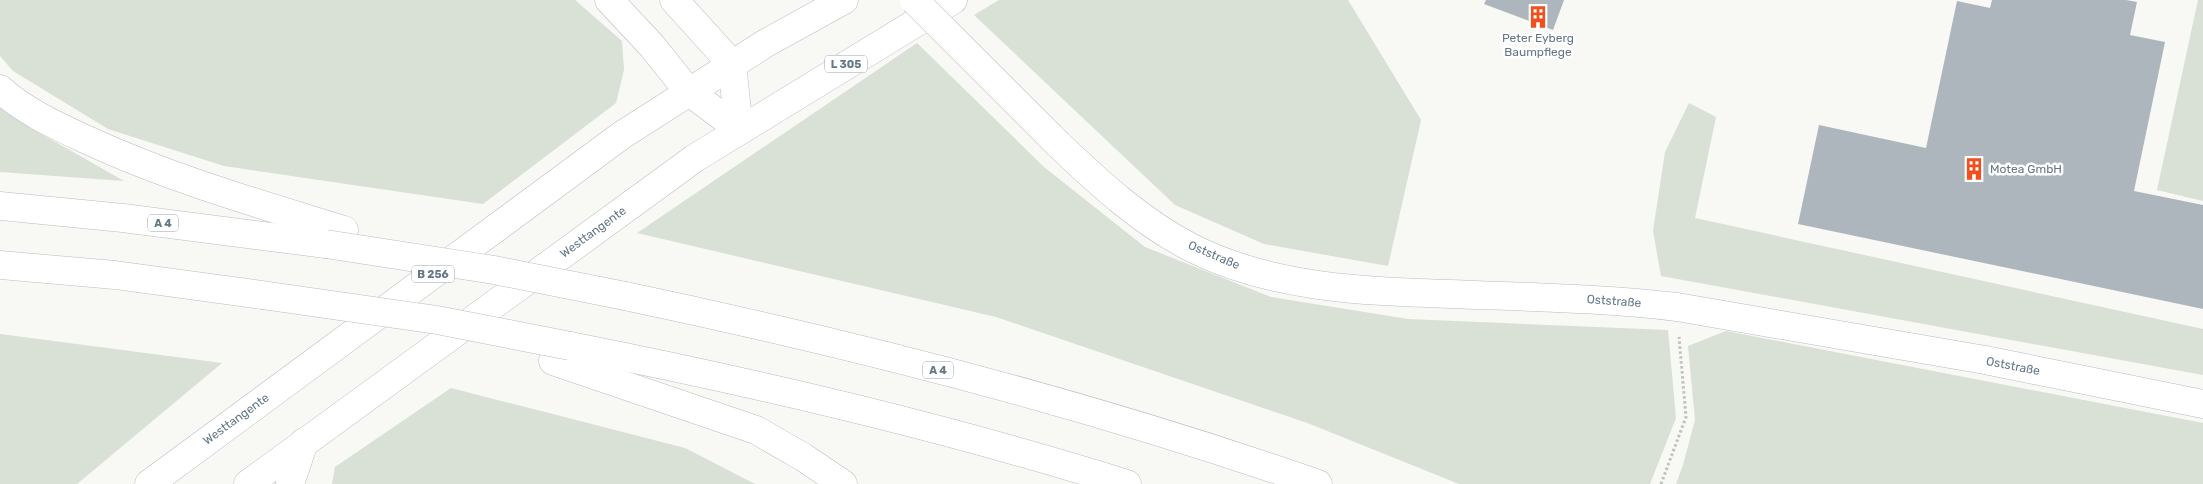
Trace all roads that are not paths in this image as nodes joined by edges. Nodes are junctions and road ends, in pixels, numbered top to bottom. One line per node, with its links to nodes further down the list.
1 (610, 0): 8 (main road)
2 (674, 0): 6 (main road)
3 (844, 0): 6 (main road, Westtangente)
4 (914, 0): 14 (main road, Oststraße, bridge)
5 (953, 0): 9 (main road, Westtangente / L 305)
6 (732, 64): 8 (main road, Westtangente); 9 (main road)
7 (0, 89): 11 (main road)
8 (688, 91): 9 (main road); 16 (main road, Westtangente / B 256)
9 (739, 129): 15 (main road, Westtangente)
10 (0, 206): 11 (main road, A 4)
11 (335, 237): 21 (main road, A 4, bridge)
12 (0, 265): 13 (main road, bridge)
13 (562, 354): 19 (main road); 20 (main road)
14 (2203, 404)
15 (304, 442): 17 (main road, Westtangente); 18 (main road)
16 (149, 484)
17 (248, 484)
18 (290, 484)
19 (843, 484)
20 (1127, 484)
21 (1318, 484)

